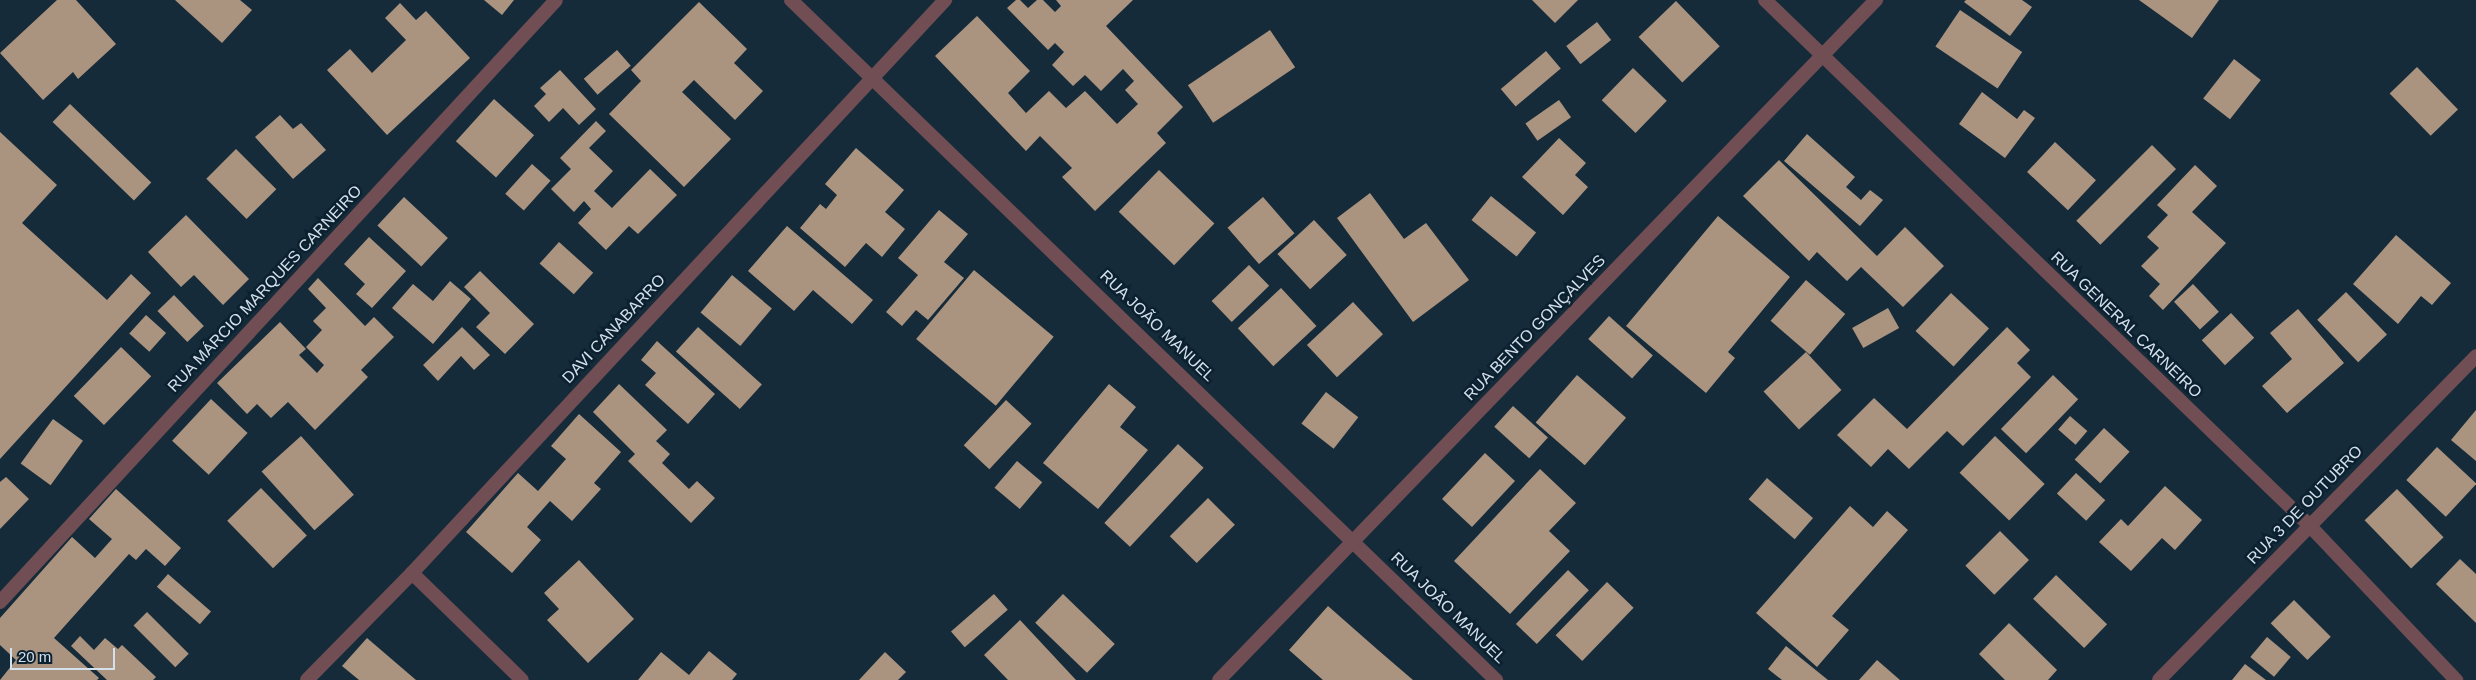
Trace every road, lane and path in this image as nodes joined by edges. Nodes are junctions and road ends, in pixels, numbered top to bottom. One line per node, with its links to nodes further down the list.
1 (556, 0): 12 (street, RUA MÁRCIO MARQUES CARNEIRO)
2 (791, 0): 7 (street, RUA JOÃO MANUEL)
3 (945, 0): 7 (street, DAVI CANABARRO)
4 (1765, 0): 6 (street, RUA GENERAL CARNEIRO)
5 (1876, 0): 6 (street, RUA BENTO GONÇALVES)
6 (1822, 58): 9 (street, RUA GENERAL CARNEIRO); 10 (street, RUA BENTO GONÇALVES)
7 (871, 76): 10 (street, RUA JOÃO MANUEL); 11 (street, DAVI CANABARRO)
8 (2476, 356): 9 (street, RUA 3 DE OUTUBRO)
9 (2309, 525): 17 (street, RUA 3 DE OUTUBRO); 18 (street, RUA GENERAL CARNEIRO)
10 (1354, 540): 15 (street, RUA BENTO GONÇALVES); 16 (street, RUA JOÃO MANUEL)
11 (412, 573): 13 (street, DAVI CANABARRO); 14 (street)
12 (0, 602)
13 (306, 680)
14 (522, 680)
15 (1219, 680)
16 (1496, 680)
17 (2159, 680)
18 (2456, 680)

